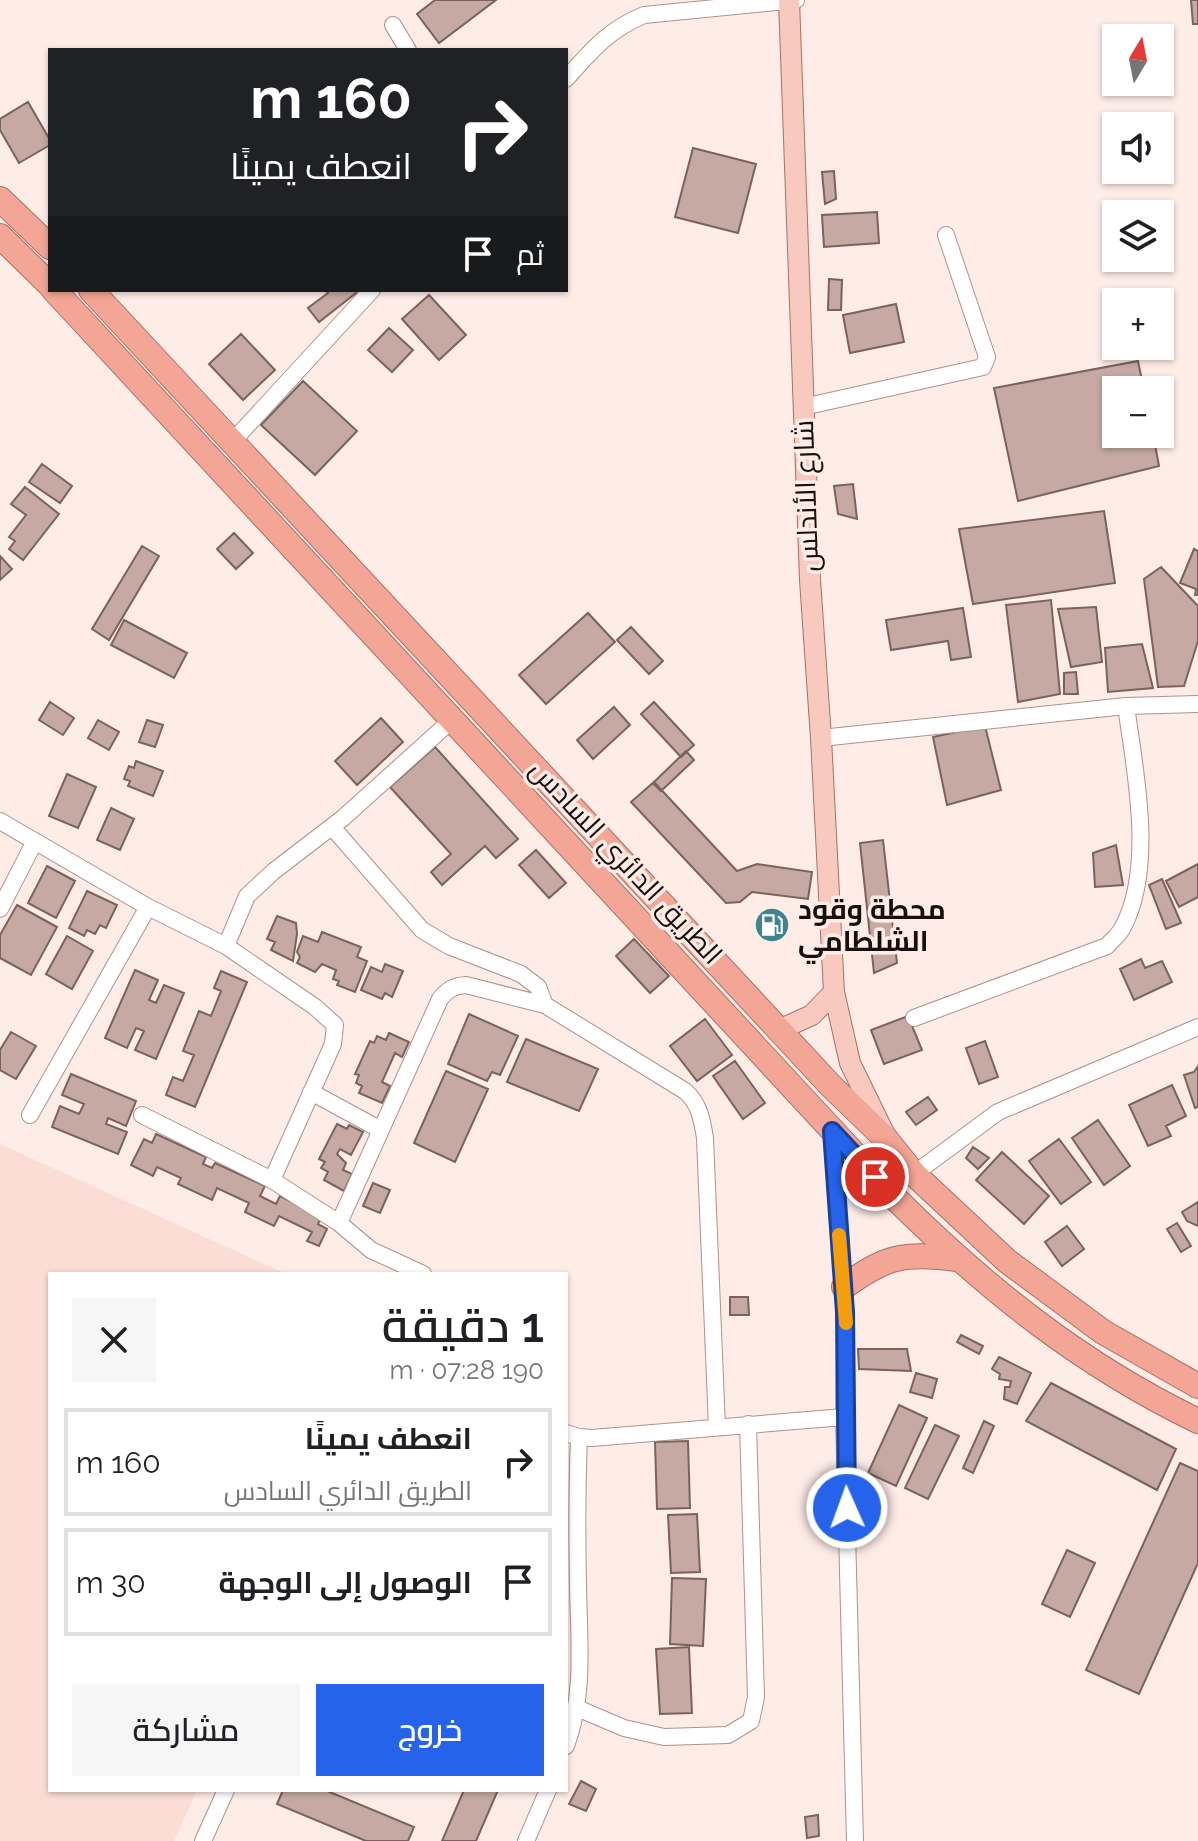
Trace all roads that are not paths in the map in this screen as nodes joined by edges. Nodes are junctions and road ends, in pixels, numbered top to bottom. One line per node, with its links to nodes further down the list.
1 (789, 0): 2 (street); 5 (street); 14 (main road, شارع الأندلس)
2 (796, 0)
3 (393, 25): 4 (street)
4 (407, 48)
5 (568, 77)
6 (0, 199): 9 (highway)
7 (946, 235): 14 (street)
8 (0, 236): 10 (highway)
9 (48, 245)
10 (48, 283)
11 (56, 292): 16 (highway, الطريق الدائري السادس)
12 (93, 292): 15 (highway, الطريق الدائري السادس)
13 (370, 292): 17 (street)
14 (803, 407): 21 (main road, شارع الأندلس)
15 (201, 408): 16 (highway); 17 (highway, الطريق الدائري السادس)
16 (180, 425): 20 (highway, الطريق الدائري السادس)
17 (233, 441): 32 (highway, الطريق الدائري السادس)
18 (1198, 704): 19 (street)
19 (1126, 706): 21 (street); 30 (street)
20 (453, 719): 23 (street); 37 (highway, الطريق الدائري السادس)
21 (821, 738): 28 (main road, شارع الأندلس)
22 (0, 821): 24 (street)
23 (332, 827): 27 (street); 29 (street)
24 (35, 841): 25 (street); 26 (street)
25 (148, 907): 27 (street); 34 (street)
26 (0, 909)
27 (226, 946): 33 (street)
28 (834, 992): 32 (main road); 38 (main road, شارع الأندلس)
29 (545, 1005): 36 (street); 49 (street)
30 (914, 1018)
31 (1198, 1027): 39 (street)
32 (779, 1030): 38 (highway, الطريق الدائري السادس)
33 (311, 1092): 36 (street); 40 (street)
34 (30, 1115)
35 (142, 1115): 40 (street)
36 (381, 1130): 41 (street)
37 (832, 1131): 42 (highway, الطريق الدائري السادس); 44 (street)
38 (886, 1139): 39 (highway, الطريق الدائري السادس)
39 (914, 1174): 45 (highway, الطريق الدائري السادس)
40 (272, 1180): 41 (street)
41 (339, 1223): 43 (street)
42 (957, 1259): 44 (highway); 47 (highway, الطريق الدائري السادس)
43 (419, 1272)
44 (844, 1287): 46 (street)
45 (1198, 1386)
46 (844, 1417): 48 (street); 58 (street)
47 (1198, 1421)
48 (748, 1424): 49 (street); 52 (street)
49 (717, 1427): 50 (street)
50 (572, 1435): 51 (street)
51 (573, 1675): 52 (street)
52 (577, 1708): 53 (street)
53 (568, 1739)
54 (225, 1792): 56 (street)
55 (547, 1792): 57 (street)
56 (203, 1841)
57 (526, 1841)
58 (855, 1841)

